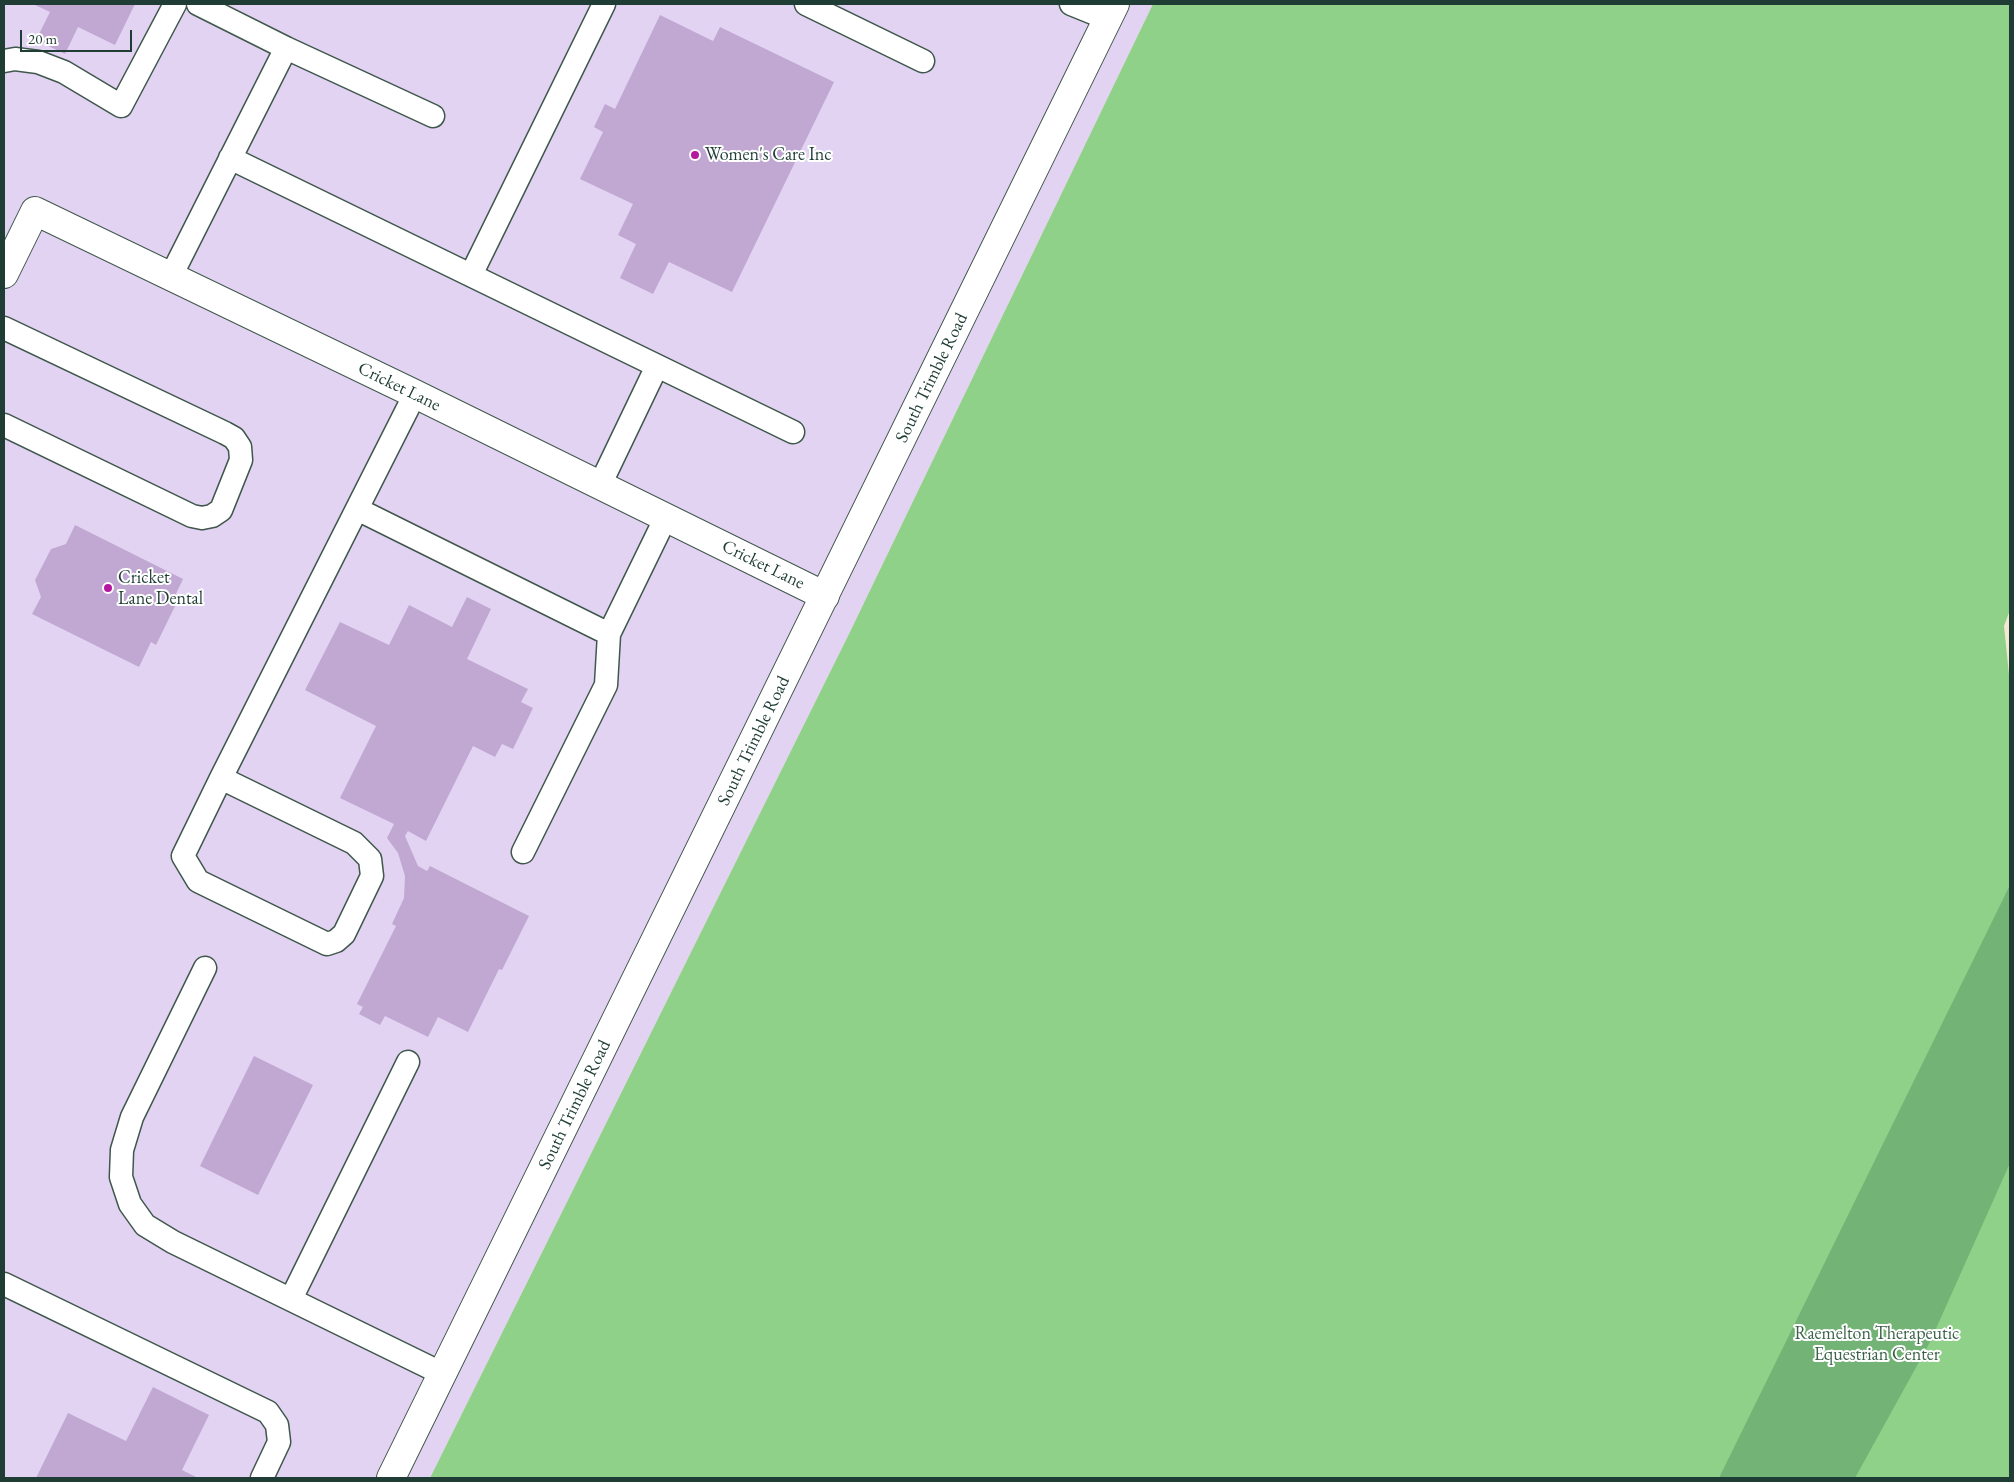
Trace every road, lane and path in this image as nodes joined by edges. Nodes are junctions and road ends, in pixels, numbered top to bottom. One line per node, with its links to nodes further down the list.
1 (175, 4): 8 (lane)
2 (198, 4): 7 (lane)
3 (604, 4): 13 (lane)
4 (806, 4): 9 (lane)
5 (1072, 4): 6 (lane)
6 (1112, 11): 23 (main road, South Trimble Road)
7 (286, 48): 10 (lane); 11 (lane)
8 (4, 61)
9 (923, 61)
10 (433, 116)
11 (230, 158): 13 (lane); 14 (lane)
12 (4, 274): 14 (main road, Cricket Lane)
13 (470, 275): 16 (lane)
14 (171, 276): 17 (main road, Cricket Lane)
15 (4, 328): 18 (lane)
16 (657, 366): 19 (lane); 20 (lane)
17 (415, 394): 20 (main road, Cricket Lane); 21 (lane)
18 (4, 425)
19 (793, 432)
20 (600, 485): 22 (main road, Cricket Lane)
21 (357, 509): 24 (lane); 25 (lane)
22 (666, 517): 23 (main road, Cricket Lane); 24 (lane)
23 (825, 596): 31 (main road, South Trimble Road)
24 (609, 634): 26 (lane)
25 (221, 778): 25 (lane)
26 (523, 852)
27 (205, 968): 30 (lane)
28 (408, 1062): 30 (lane)
29 (4, 1284): 32 (lane)
30 (291, 1299): 31 (lane)
31 (443, 1374): 33 (main road, South Trimble Road)
32 (262, 1478)
33 (391, 1478)

